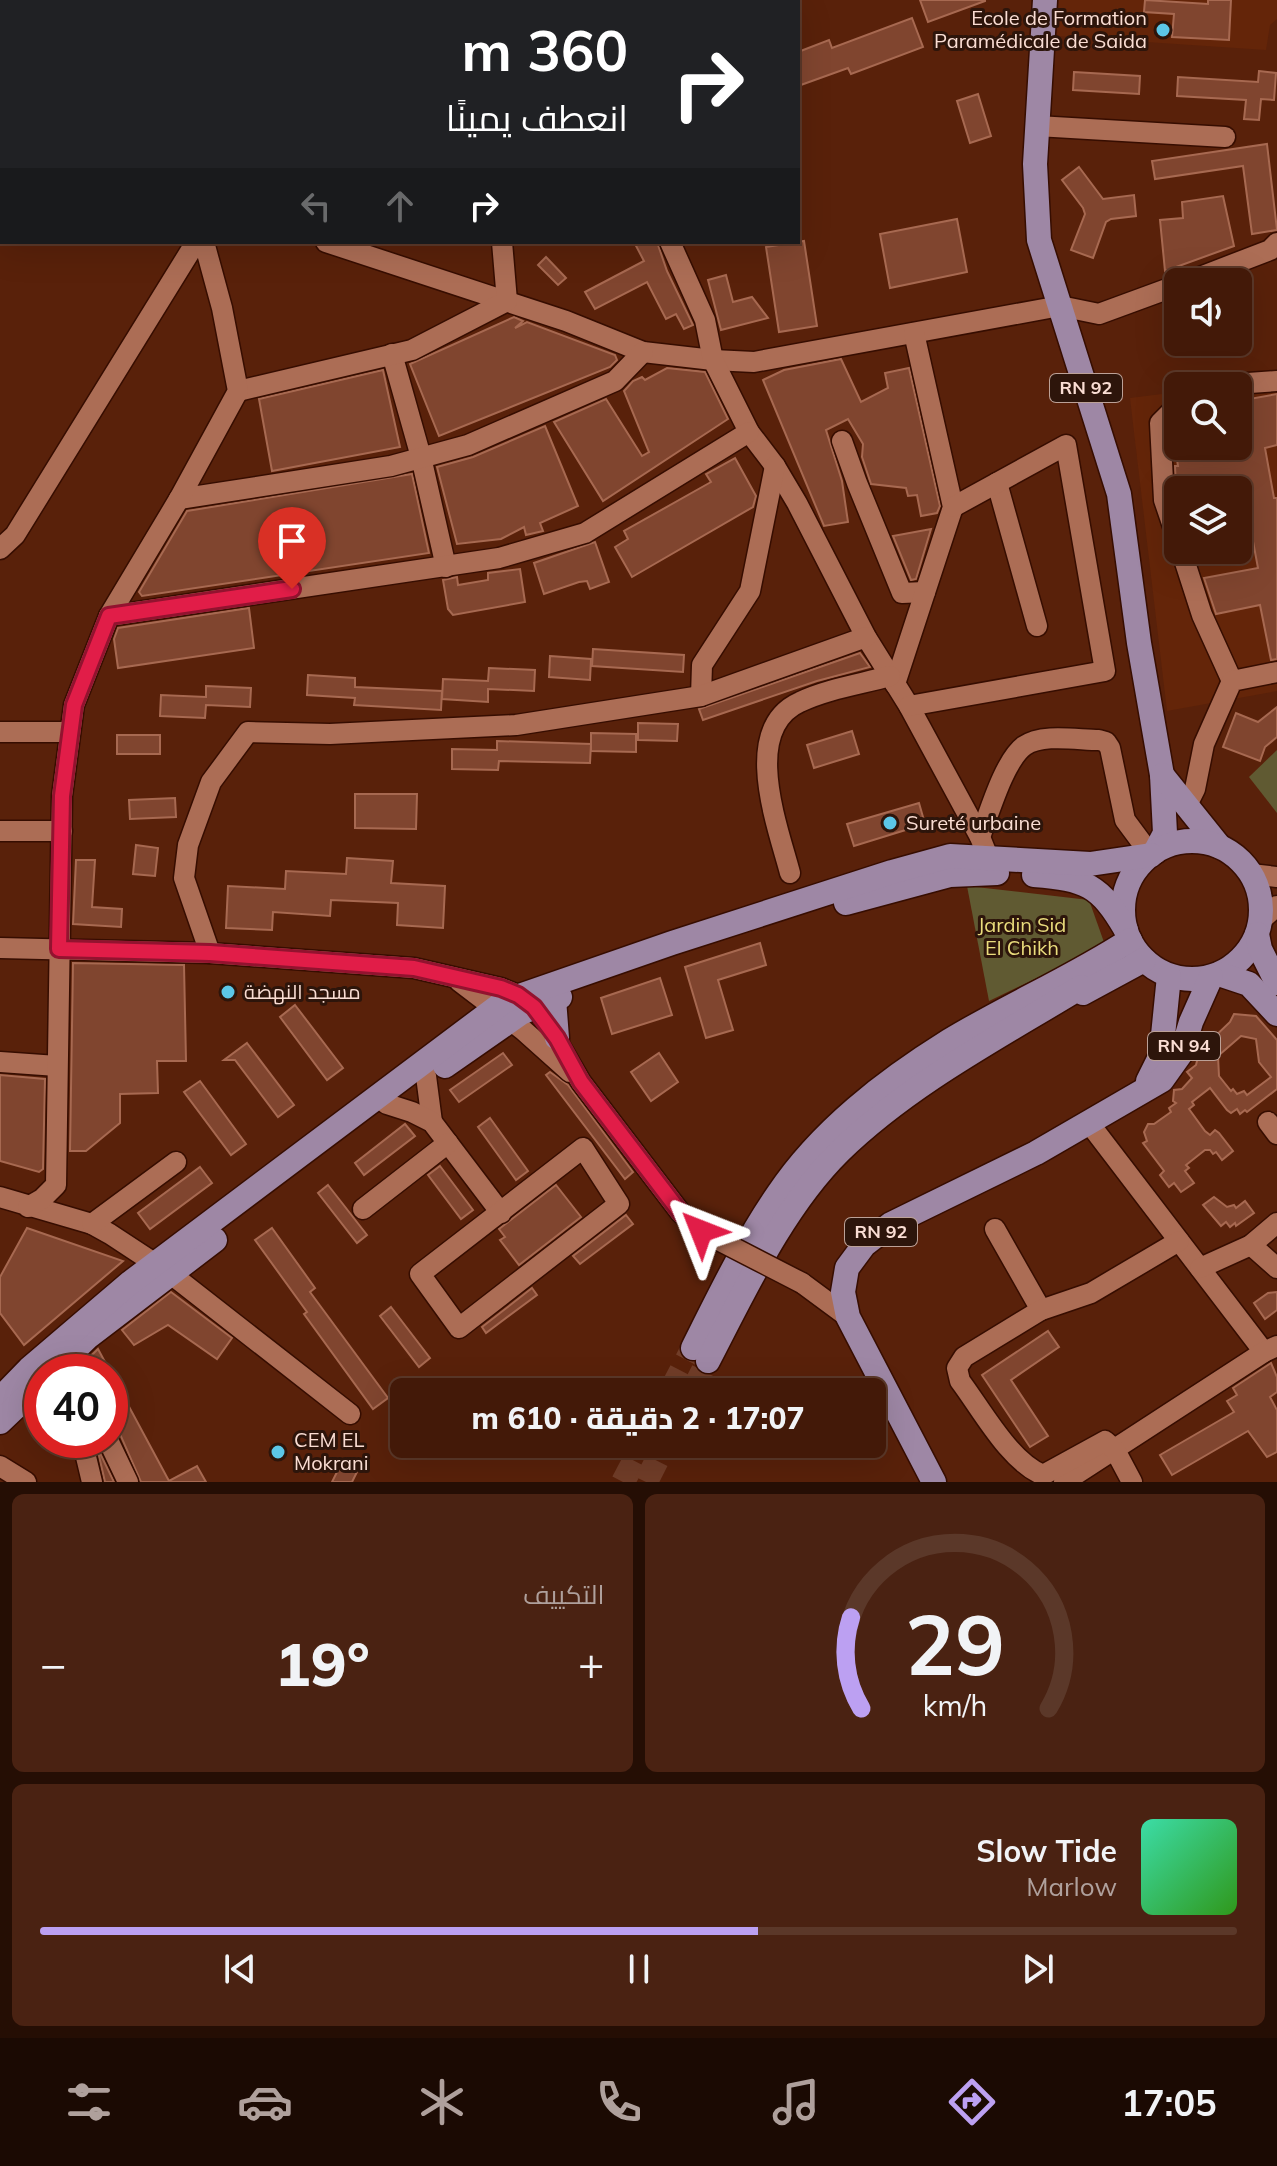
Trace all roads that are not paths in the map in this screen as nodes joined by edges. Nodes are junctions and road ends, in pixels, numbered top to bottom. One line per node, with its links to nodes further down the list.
1 (1045, 0): 2 (main road, RN 92)
2 (1037, 126): 3 (street); 14 (main road, RN 92)
3 (1225, 137)
4 (1277, 243): 11 (street)
5 (195, 244): 31 (street)
6 (205, 244): 21 (street)
7 (338, 244): 10 (street)
8 (502, 244): 13 (street)
9 (671, 244): 18 (street)
10 (368, 249): 13 (street)
11 (1223, 268)
12 (1164, 290): 14 (street)
13 (507, 301): 16 (street); 17 (street)
14 (1060, 306): 15 (street); 45 (main road, RN 92)
15 (914, 333): 18 (street); 30 (street)
16 (643, 352): 18 (street); 25 (street)
17 (392, 354): 21 (street); 25 (street)
18 (713, 360): 23 (street)
19 (1277, 381): 20 (street)
20 (1252, 383)
21 (238, 391): 28 (street)
22 (1164, 419): 29 (street)
23 (749, 432): 26 (street); 33 (street)
24 (842, 441): 34 (street)
25 (421, 457): 28 (street); 33 (street)
26 (775, 466): 37 (street); 41 (street)
27 (997, 483): 30 (street); 36 (street); 42 (street)
28 (179, 499): 35 (street)
29 (1164, 500)
30 (953, 507): 34 (street)
31 (0, 549)
32 (1186, 564): 40 (street)
33 (446, 567): 35 (street)
34 (925, 592): 39 (street)
35 (109, 616): 44 (street)
36 (1037, 626)
37 (866, 637): 39 (street); 41 (street)
38 (1277, 672): 40 (street)
39 (892, 680): 42 (street); 52 (street)
40 (1232, 681): 46 (street)
41 (701, 696): 61 (street)
42 (909, 706): 50 (street)
43 (0, 732): 44 (street)
44 (70, 732): 48 (street)
45 (1162, 775): 46 (main road); 51 (main road)
46 (1186, 807): 49 (main road)
47 (0, 831): 48 (street)
48 (62, 831): 59 (street)
49 (1219, 846): 51 (main road); 53 (main road)
50 (984, 847): 51 (main road); 51 (street); 55 (main road)
51 (1153, 853): 57 (main road)
52 (790, 873)
53 (1251, 874): 54 (street); 56 (main road)
54 (1277, 877)
55 (853, 892): 57 (main road); 60 (main road)
56 (1265, 920): 65 (main road); 66 (main road)
57 (1128, 935): 62 (main road); 62 (main road)
58 (0, 948): 59 (street)
59 (59, 949): 61 (street); 72 (street)
60 (675, 950): 67 (main road); 67 (main road)
61 (210, 953): 63 (street)
62 (1144, 960): 64 (main road)
63 (452, 976): 67 (street); 68 (street)
64 (1169, 976): 65 (main road); 75 (main road, RN 94)
65 (1215, 976): 69 (main road); 75 (main road, RN 94)
66 (1277, 983)
67 (536, 1000): 68 (main road); 70 (main road)
68 (501, 1014): 73 (main road); 74 (street)
69 (1277, 1014)
70 (557, 1038): 74 (street)
71 (0, 1062): 72 (street)
72 (57, 1066): 82 (street)
73 (423, 1074): 76 (main road); 77 (street)
74 (581, 1082): 94 (street, bridge)
75 (1133, 1098): 78 (main road, RN 92)
76 (385, 1101): 77 (street); 92 (main road)
77 (432, 1122): 79 (street)
78 (1089, 1123): 88 (street); 93 (main road, RN 92)
79 (448, 1143): 83 (street); 84 (street)
80 (176, 1162): 86 (street)
81 (0, 1197): 82 (street)
82 (28, 1207): 86 (street)
83 (363, 1209)
84 (501, 1213): 84 (street)
85 (1277, 1223): 89 (street)
86 (92, 1224): 92 (street)
87 (995, 1229): 95 (street)
88 (1179, 1241): 90 (street); 95 (street)
89 (1251, 1245): 90 (street); 91 (street)
90 (1200, 1268): 97 (street)
91 (1277, 1268)
92 (164, 1269): 98 (main road); 102 (street)
93 (845, 1280): 94 (street); 96 (main road)
94 (802, 1283): 96 (street)
95 (1041, 1310): 104 (street)
96 (848, 1317): 111 (main road)
97 (1270, 1349): 104 (street)
98 (68, 1354)
99 (24, 1385): 101 (main road)
100 (24, 1397): 103 (main road)
101 (0, 1399)
102 (350, 1414)
103 (0, 1422)
104 (1115, 1450): 112 (street); 113 (street)
105 (86, 1458): 109 (street)
106 (117, 1458): 110 (street)
107 (0, 1466): 108 (street)
108 (26, 1482)
109 (92, 1482)
110 (128, 1482)
111 (934, 1482)
112 (1064, 1482)
113 (1132, 1482)

